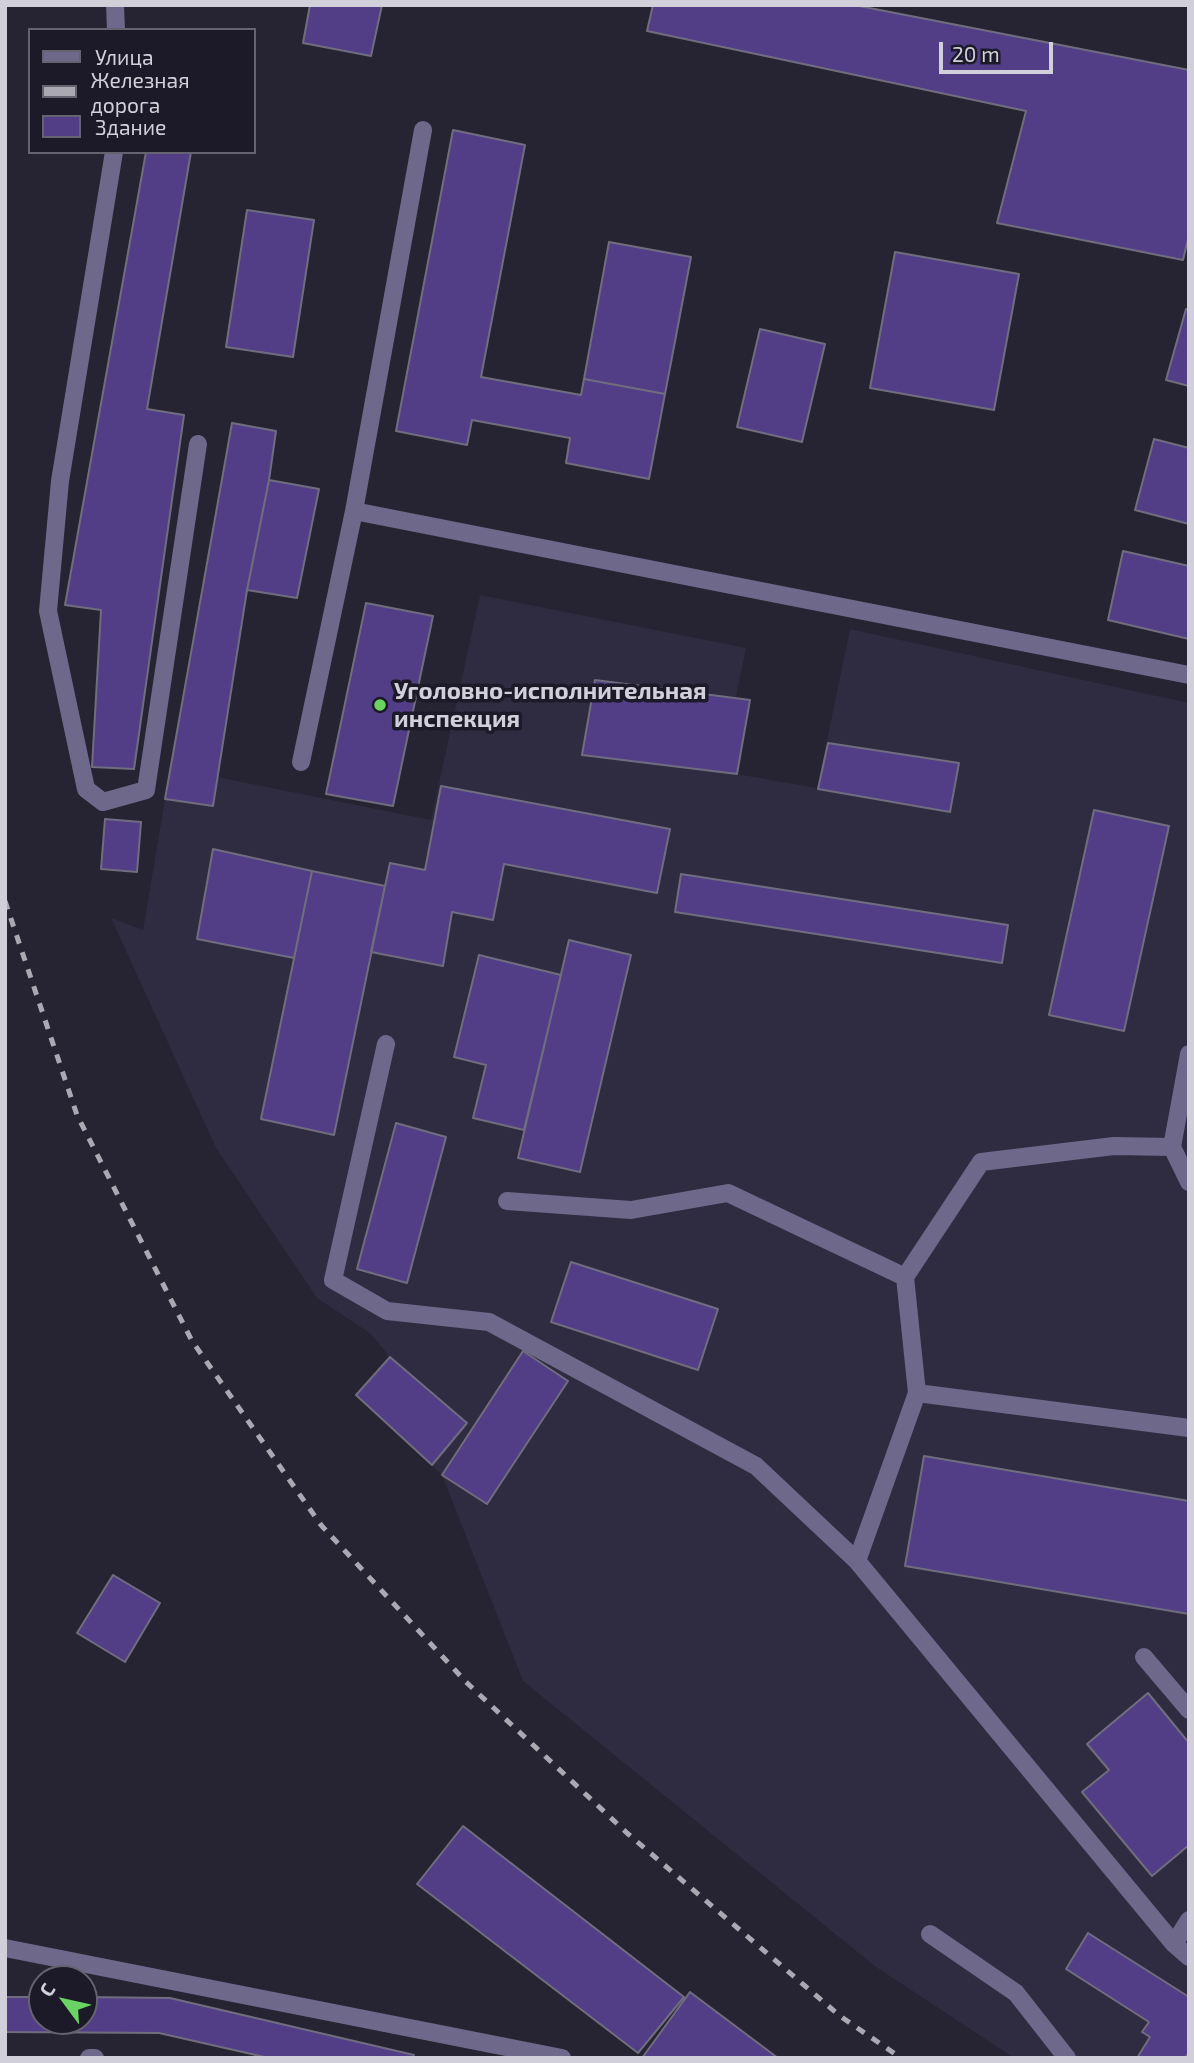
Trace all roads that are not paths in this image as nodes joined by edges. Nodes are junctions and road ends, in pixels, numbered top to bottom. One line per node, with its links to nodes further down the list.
1 (115, 5): 2 (lane)
2 (116, 28)
3 (423, 130): 6 (lane)
4 (114, 154): 5 (lane)
5 (198, 444)
6 (354, 511): 7 (lane); 8 (lane)
7 (1189, 675)
8 (301, 762)
9 (386, 1044): 17 (lane)
10 (1189, 1054): 11 (lane)
11 (1172, 1147): 12 (lane); 14 (lane)
12 (1189, 1182)
13 (507, 1201): 14 (lane)
14 (905, 1277): 15 (lane)
15 (917, 1392): 16 (lane); 17 (lane)
16 (1189, 1428)
17 (857, 1561): 22 (lane)
18 (1144, 1657): 19 (lane)
19 (1189, 1710)
20 (1189, 1920): 22 (lane)
21 (930, 1934): 28 (lane)
22 (1174, 1944): 24 (lane)
23 (5, 1948): 27 (lane)
24 (1189, 1957)
25 (89, 2058): 26 (lane)
26 (95, 2058)
27 (562, 2058)
28 (1067, 2058)

